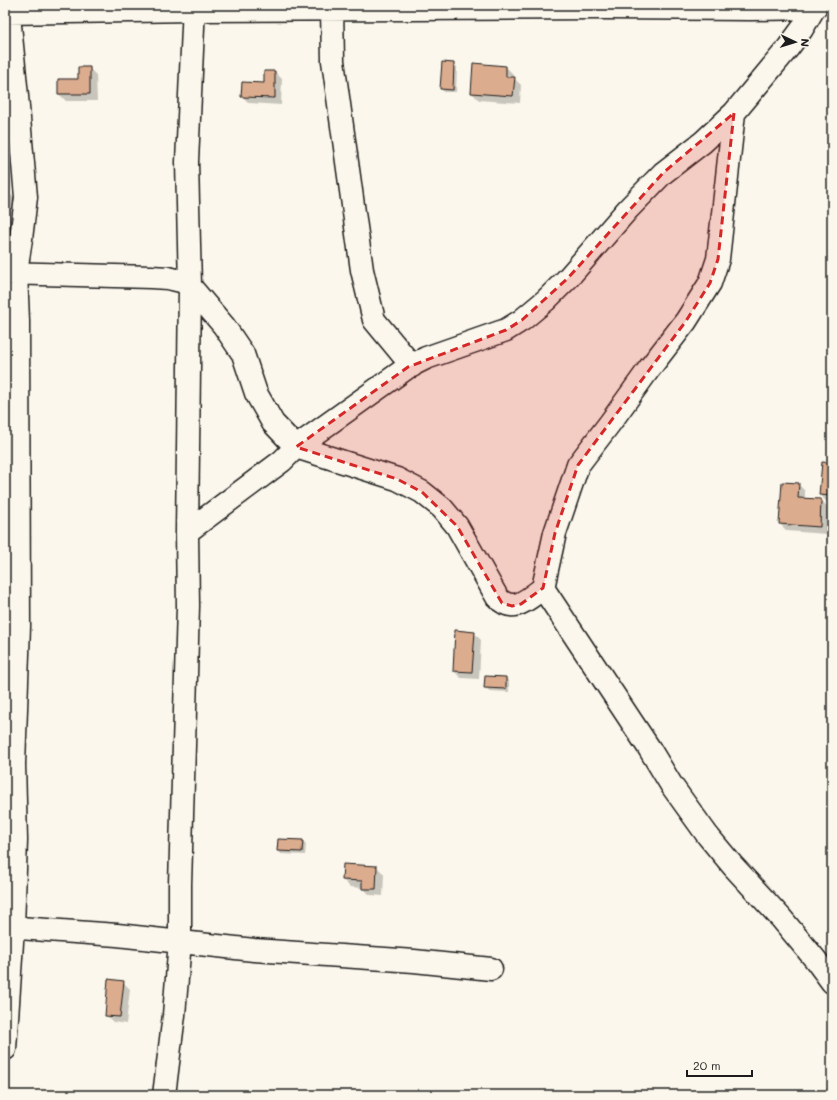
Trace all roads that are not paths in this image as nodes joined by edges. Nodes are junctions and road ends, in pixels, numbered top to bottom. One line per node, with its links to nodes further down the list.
1 (815, 6): 2 (street); 6 (street)
2 (606, 7): 5 (street)
3 (194, 8): 4 (street); 5 (street); 8 (street)
4 (7, 10): 7 (street)
5 (332, 10): 9 (street)
6 (734, 113): 9 (street); 12 (street)
7 (10, 272): 8 (street); 13 (street)
8 (190, 286): 10 (street); 11 (street)
9 (412, 366): 10 (street)
10 (296, 447): 11 (street); 12 (street)
11 (186, 532): 14 (street)
12 (543, 588): 16 (street)
13 (9, 927): 14 (street); 17 (street)
14 (180, 941): 15 (street); 18 (street)
15 (491, 969)
16 (832, 982)
17 (5, 1049)
18 (164, 1095)

